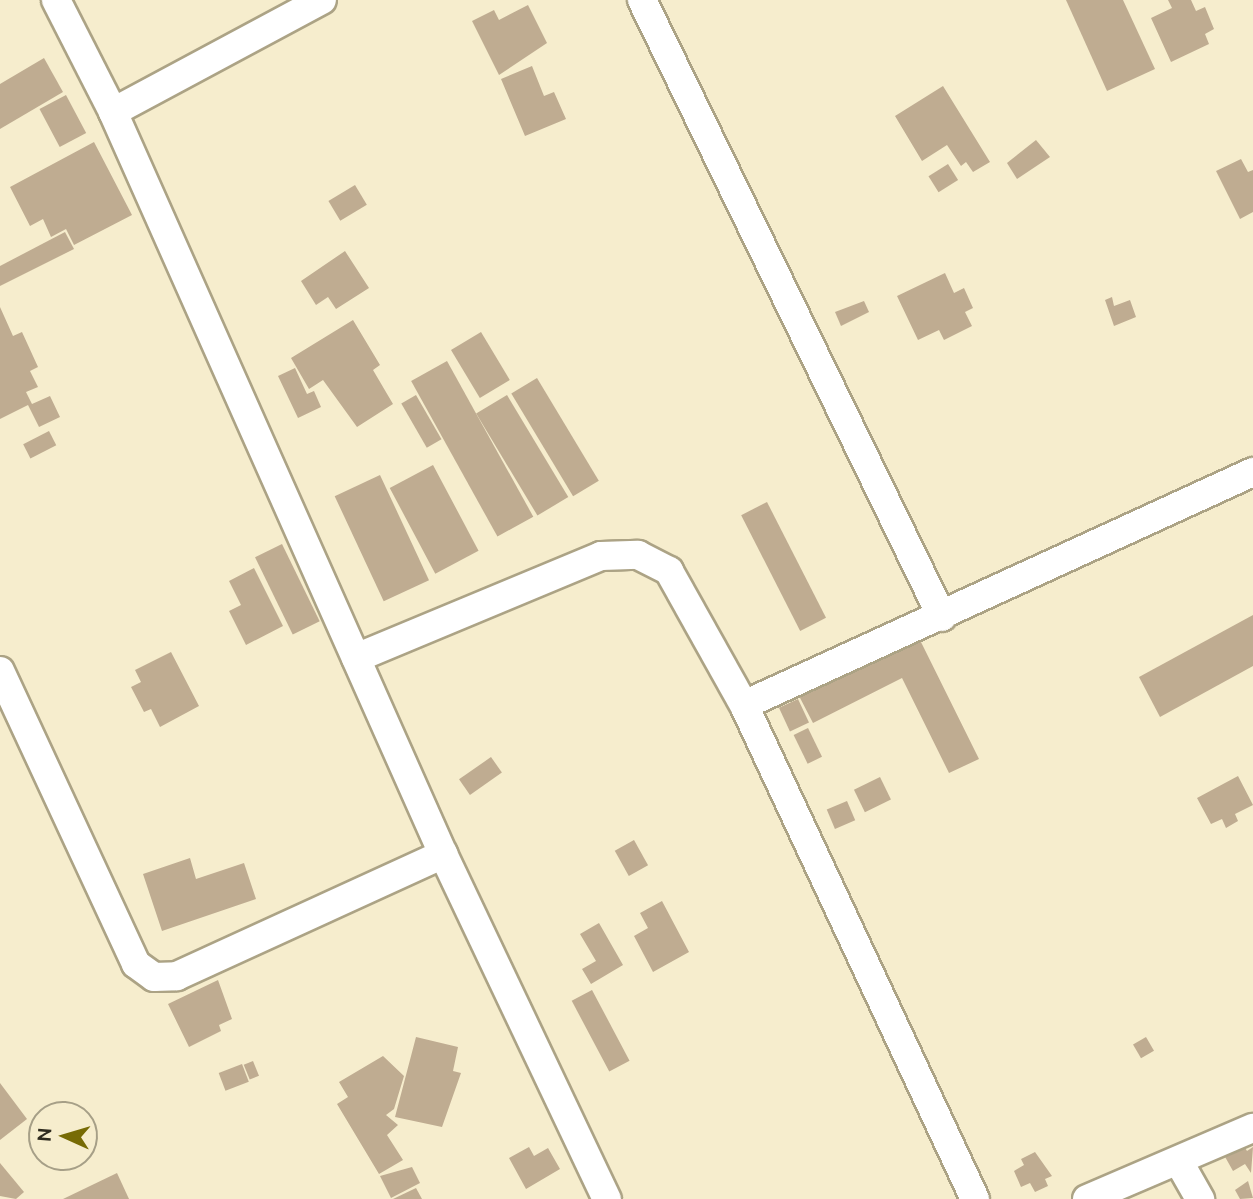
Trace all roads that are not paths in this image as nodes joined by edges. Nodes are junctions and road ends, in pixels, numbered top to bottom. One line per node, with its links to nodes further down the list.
1 (56, 0): 4 (street)
2 (322, 0): 4 (street)
3 (642, 0): 6 (street)
4 (113, 112): 7 (street)
5 (1253, 472): 6 (street)
6 (942, 617): 9 (street)
7 (356, 658): 9 (street); 10 (street)
8 (0, 671): 10 (street)
9 (744, 705): 14 (street)
10 (443, 854): 13 (street)
11 (1253, 1128): 12 (street)
12 (1178, 1162): 15 (street); 16 (street)
13 (607, 1199)
14 (975, 1199)
15 (1087, 1199)
16 (1200, 1199)

